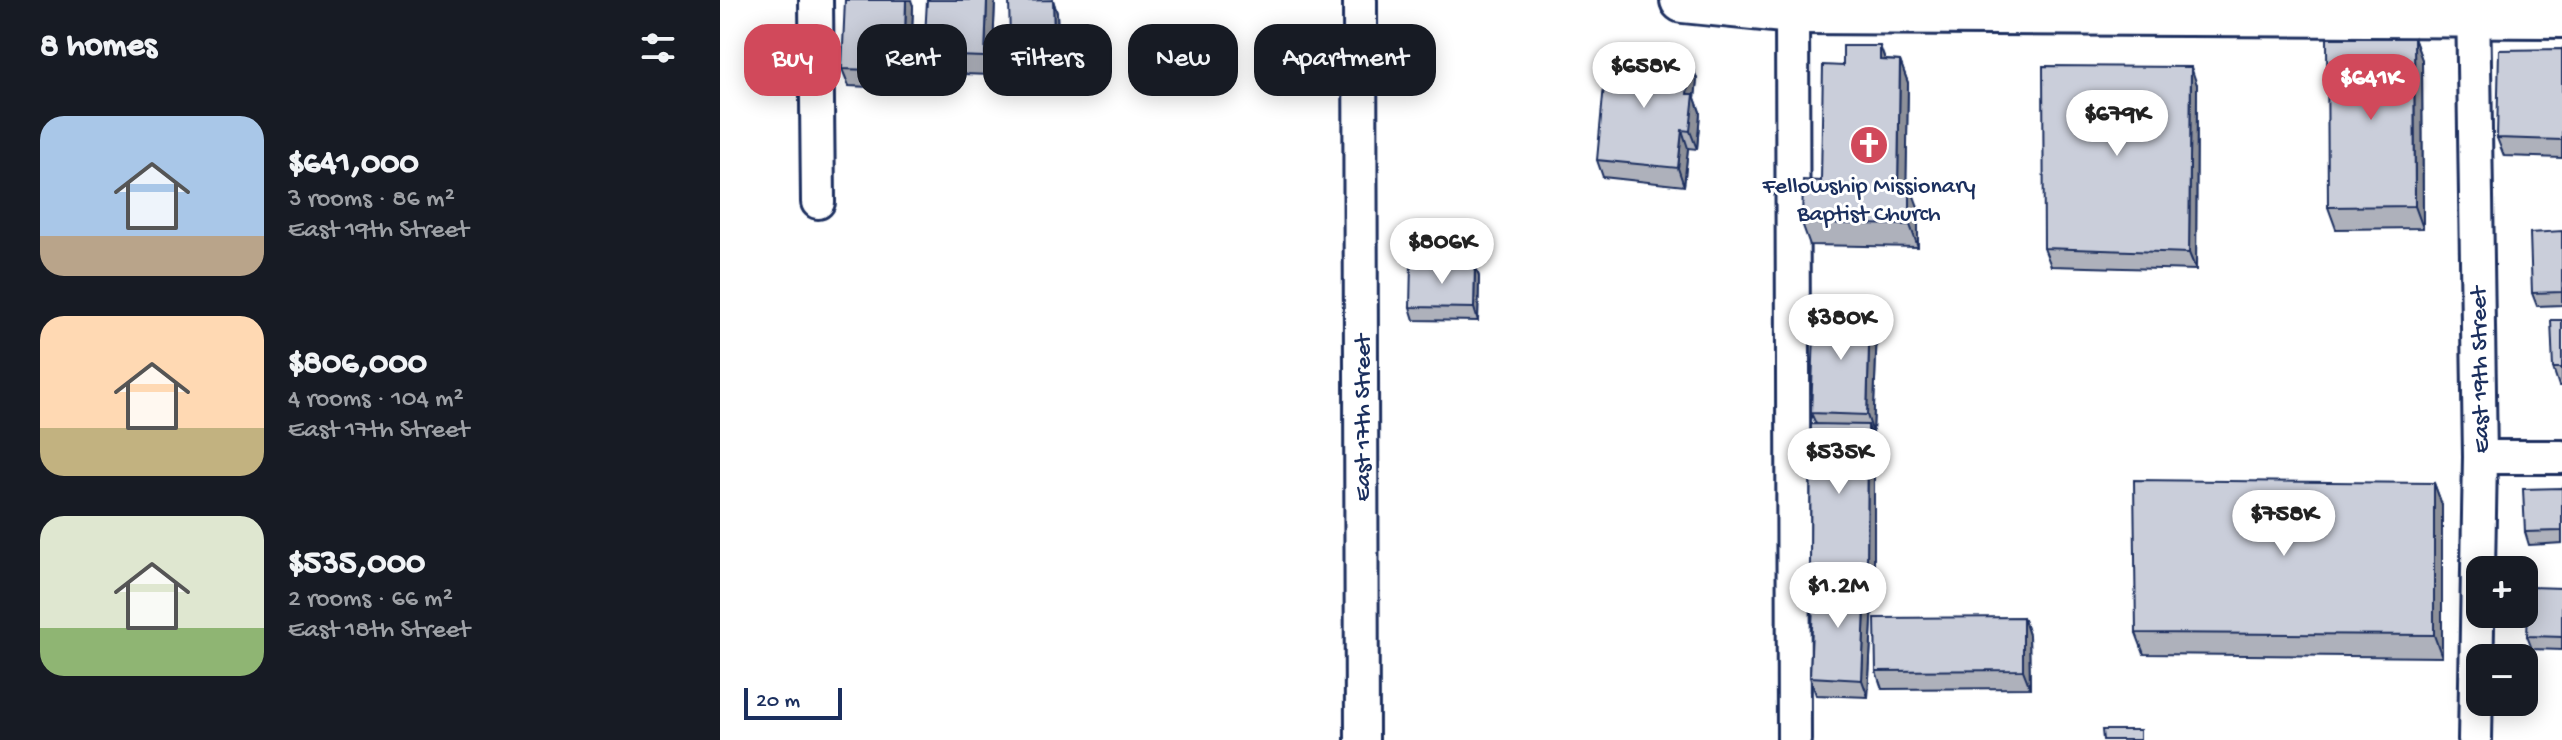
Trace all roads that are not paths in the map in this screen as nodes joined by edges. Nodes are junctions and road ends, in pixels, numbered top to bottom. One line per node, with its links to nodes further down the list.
1 (816, 0): 7 (street)
2 (1360, 0): 10 (street, East 17th Street)
3 (1683, 0): 4 (main road)
4 (1792, 6): 5 (main road); 11 (street)
5 (2473, 7): 6 (main road); 8 (street, East 19th Street)
6 (2562, 15)
7 (818, 202)
8 (2480, 457): 9 (street); 12 (street, East 19th Street)
9 (2562, 457)
10 (1362, 740)
11 (1794, 740)
12 (2475, 740)

